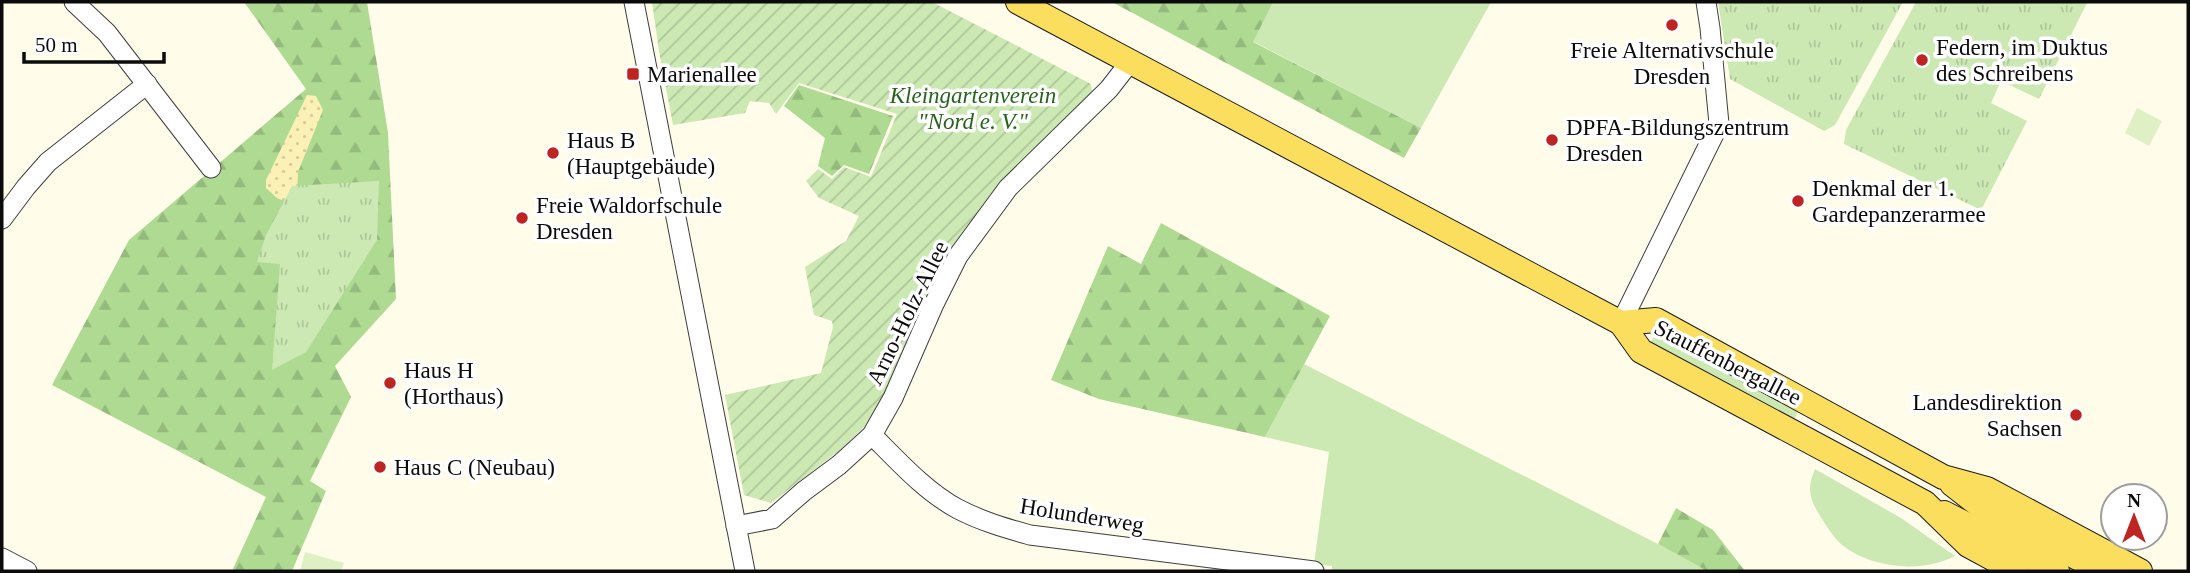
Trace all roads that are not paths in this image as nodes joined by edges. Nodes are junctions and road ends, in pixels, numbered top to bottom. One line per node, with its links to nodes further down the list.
1 (74, 2): 6 (street)
2 (634, 2): 13 (street)
3 (1018, 2): 5 (main road)
4 (1706, 2): 9 (street)
5 (1130, 62): 9 (main road); 10 (street, Arno-Holz-Allee)
6 (147, 85): 7 (street); 8 (street)
7 (211, 168)
8 (2, 219)
9 (1621, 323): 11 (main road, Stauffenbergallee); 12 (main road, Stauffenbergallee)
10 (872, 435): 13 (street, Arno-Holz-Allee); 17 (street, Holunderweg)
11 (1943, 477): 20 (main road); 21 (main road, Stauffenbergallee)
12 (1925, 503): 18 (main road, Stauffenbergallee); 19 (main road)
13 (736, 526): 16 (street)
14 (2, 558): 15 (street)
15 (27, 571)
16 (745, 571)
17 (1314, 571)
18 (2016, 571)
19 (2057, 571)
20 (2102, 571)
21 (2140, 571)

